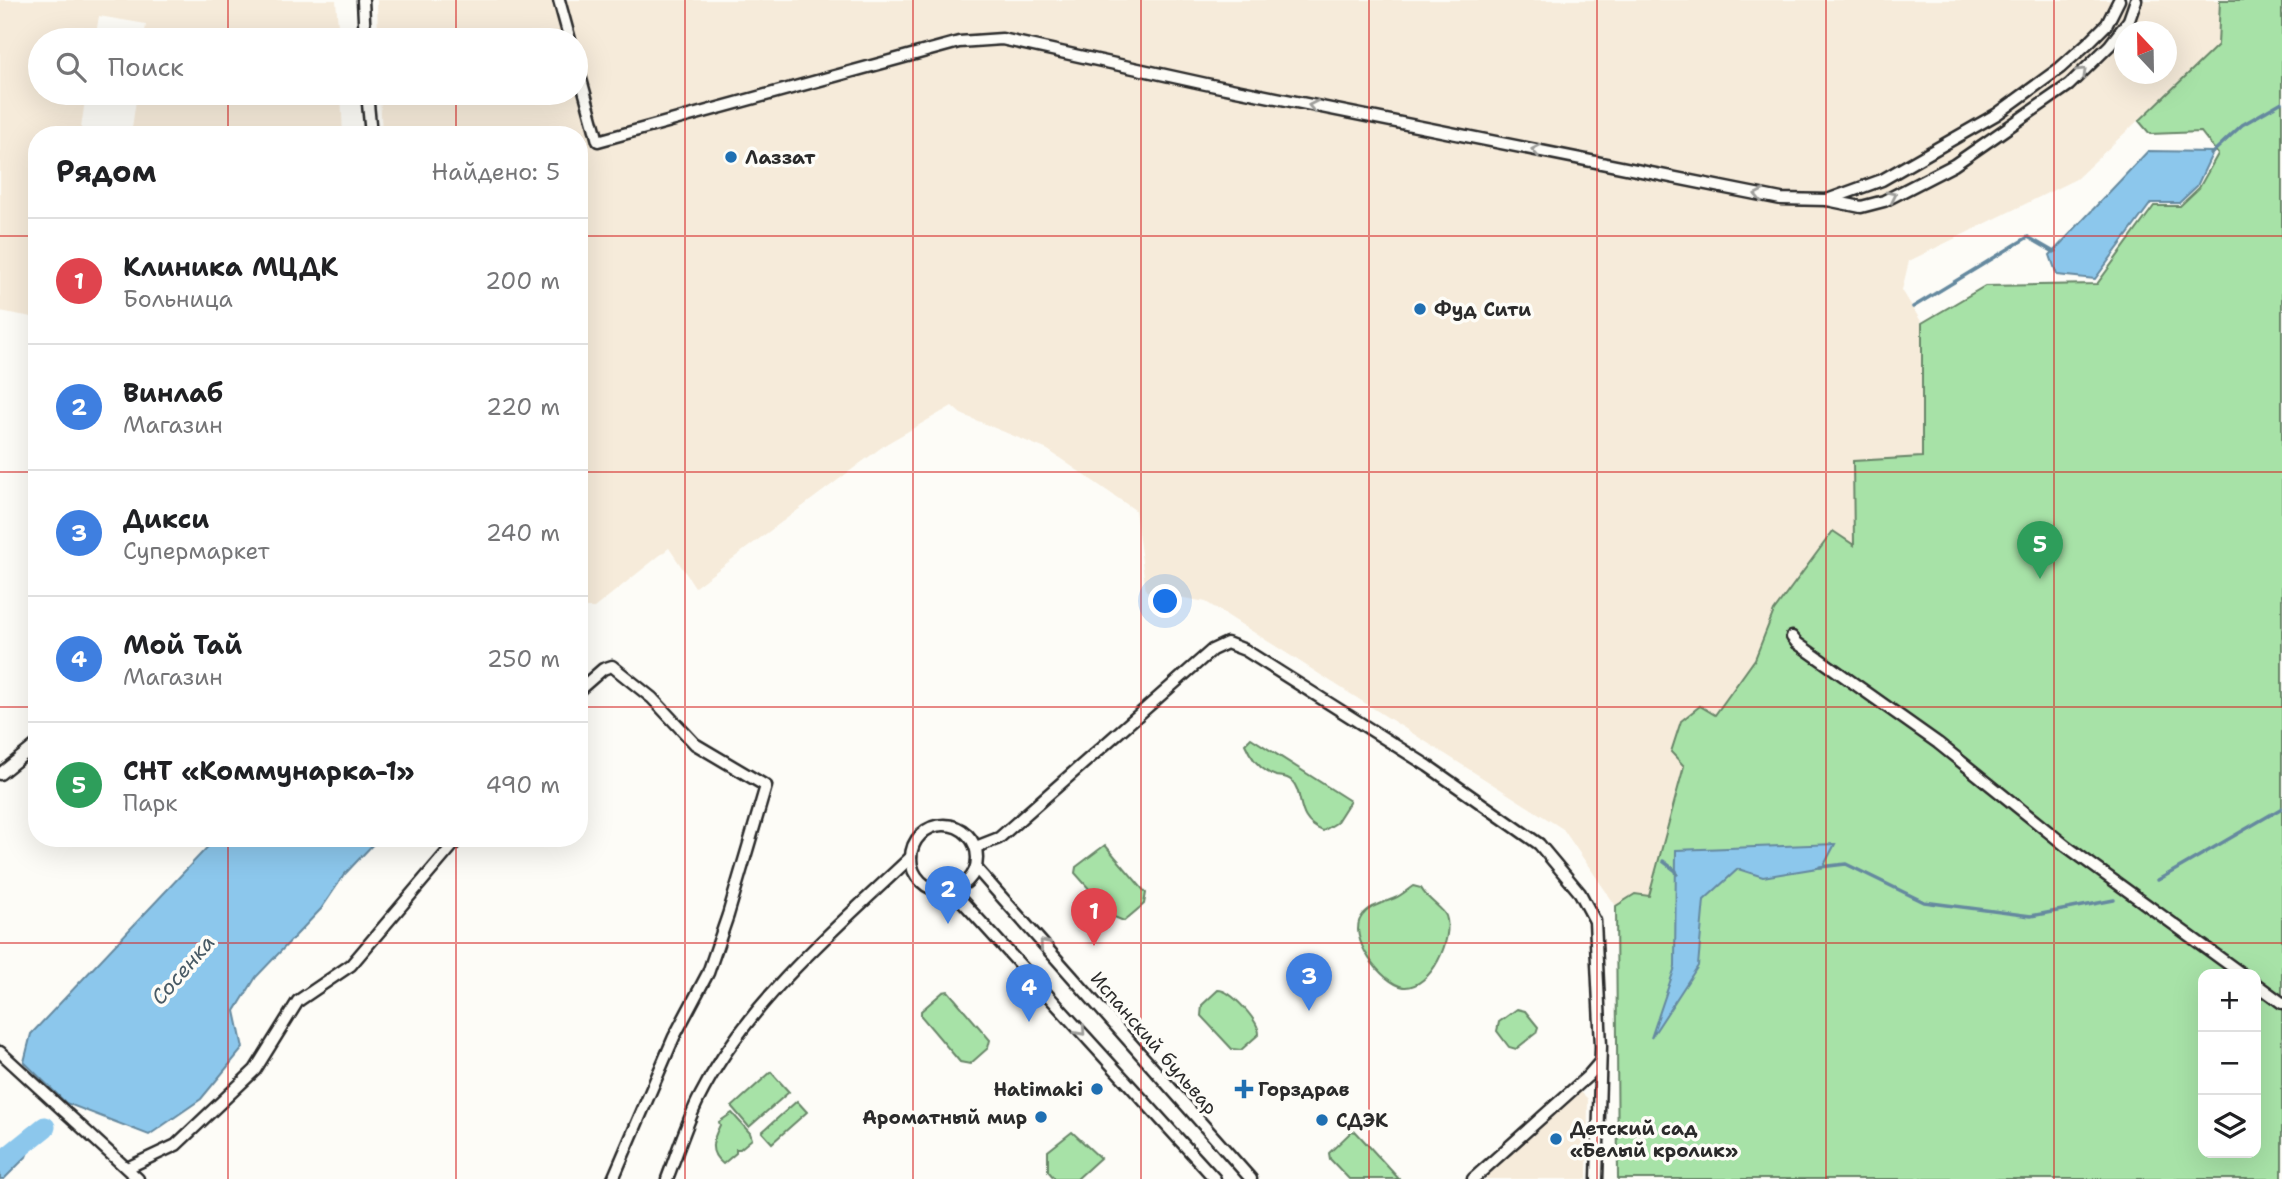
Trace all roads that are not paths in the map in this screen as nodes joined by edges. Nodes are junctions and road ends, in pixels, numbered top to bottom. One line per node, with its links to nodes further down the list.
1 (363, 0): 5 (street)
2 (559, 0): 6 (street)
3 (2119, 0): 10 (street)
4 (2136, 0): 10 (street, one-way to 4)
5 (364, 28)
6 (567, 28)
7 (368, 105): 9 (street)
8 (588, 105): 10 (street, one-way to 8)
9 (370, 126)
10 (1827, 200)
11 (1792, 638): 20 (street)
12 (588, 682): 29 (street)
13 (28, 751): 14 (street)
14 (0, 774)
15 (451, 847): 27 (street)
16 (976, 847): 17 (street); 18 (street); 24 (street)
17 (911, 857): 19 (street); 30 (street)
18 (976, 868): 19 (street); 32 (street, Испанский бульвар, one-way to 18)
19 (952, 890): 31 (street, one-way to 31)
20 (2235, 969)
21 (2261, 988): 22 (street)
22 (2282, 1003)
23 (0, 1052): 27 (street)
24 (1600, 1062): 25 (street); 26 (street)
25 (1578, 1085): 26 (street); 33 (street)
26 (1599, 1099): 34 (street)
27 (127, 1168): 28 (street)
28 (138, 1179)
29 (613, 1179)
30 (667, 1179)
31 (1215, 1179)
32 (1251, 1179)
33 (1473, 1179)
34 (1597, 1179)

